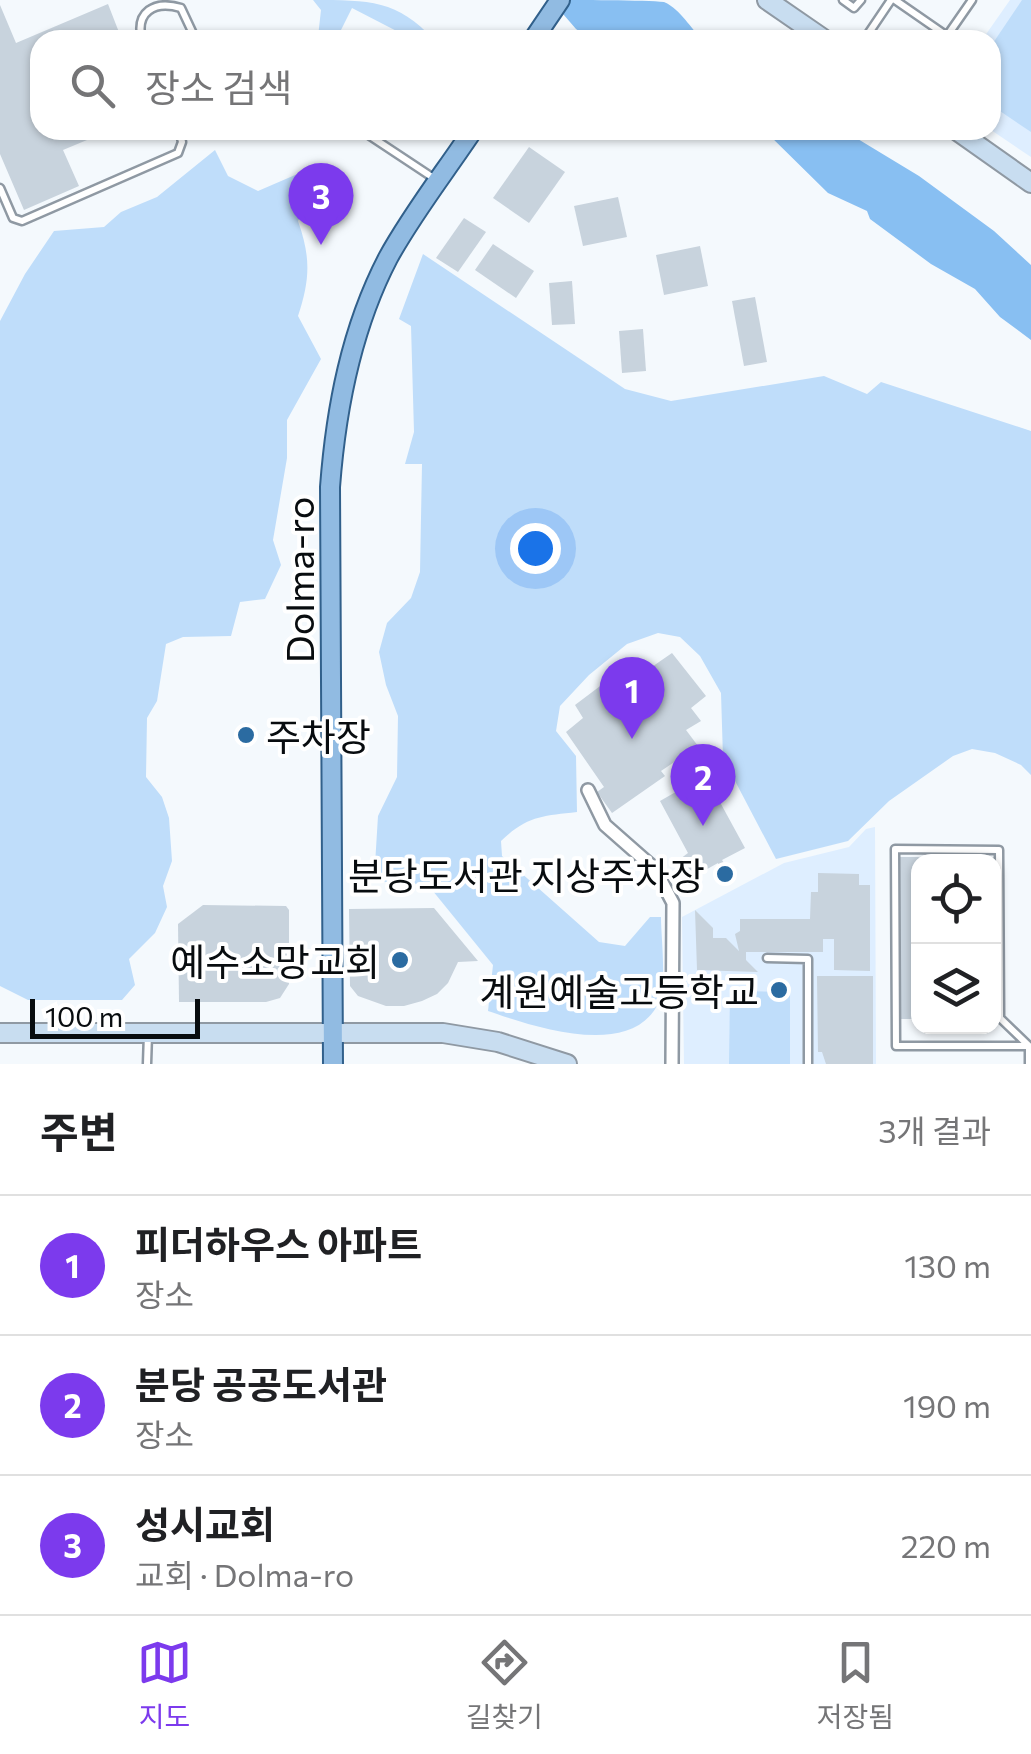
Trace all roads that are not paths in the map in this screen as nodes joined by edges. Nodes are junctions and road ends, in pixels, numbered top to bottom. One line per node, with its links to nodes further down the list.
1 (560, 0): 9 (main road)
2 (767, 0): 10 (main road)
3 (844, 0): 4 (lane)
4 (860, 0)
5 (893, 0): 11 (lane); 12 (lane)
6 (972, 0): 13 (lane)
7 (140, 30): 8 (lane)
8 (191, 30)
9 (540, 30)
10 (811, 30)
11 (871, 30)
12 (938, 30)
13 (951, 30)
14 (180, 140): 21 (lane)
15 (376, 140): 18 (lane)
16 (466, 140): 18 (main road, Dolma-ro)
17 (970, 140): 19 (main road)
18 (439, 181): 24 (main road, Dolma-ro)
19 (1031, 182)
20 (0, 188): 21 (lane)
21 (3, 203)
22 (588, 790): 32 (street)
23 (767, 958): 33 (lane)
24 (332, 1031): 25 (main road); 28 (main road); 30 (main road, Dolma-ro)
25 (148, 1032): 26 (main road); 29 (lane)
26 (0, 1033)
27 (1028, 1046): 27 (lane); 34 (lane)
28 (511, 1054): 31 (main road)
29 (147, 1064)
30 (332, 1064)
31 (567, 1064)
32 (672, 1064)
33 (808, 1064)
34 (1028, 1064)

